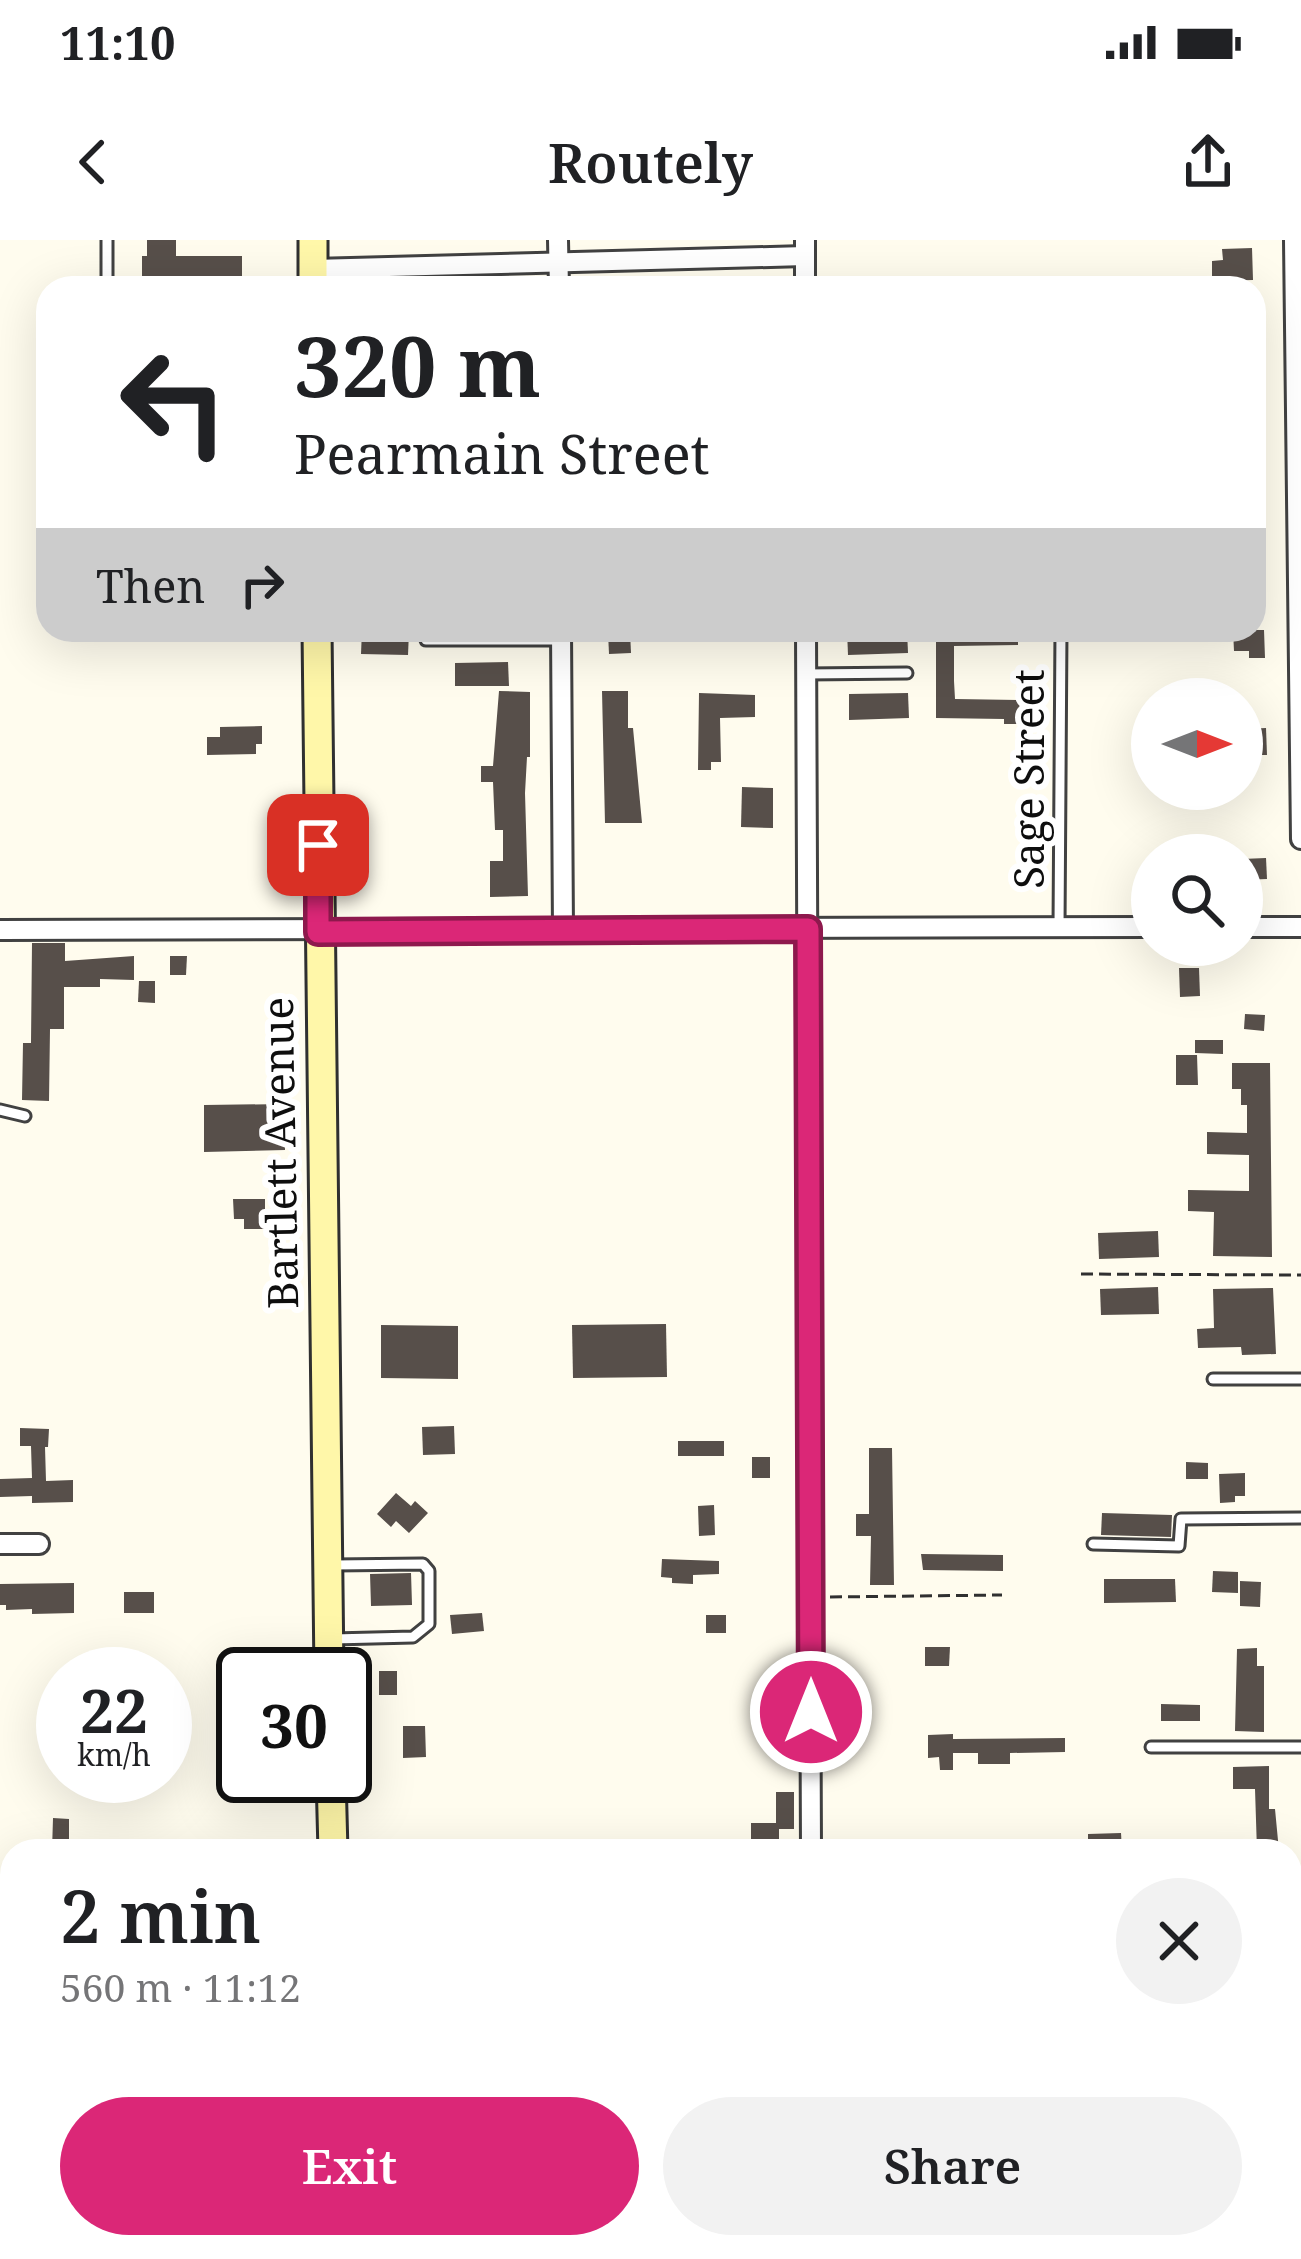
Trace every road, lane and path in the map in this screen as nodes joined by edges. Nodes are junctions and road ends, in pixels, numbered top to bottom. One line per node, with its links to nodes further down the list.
1 (107, 240): 7 (lane)
2 (313, 240): 8 (street)
3 (558, 240): 6 (street)
4 (1294, 240): 17 (street)
5 (805, 248): 6 (street)
6 (559, 262): 9 (street); 10 (street)
7 (107, 276)
8 (314, 276)
9 (357, 276)
10 (559, 276)
11 (316, 642): 25 (street, Bartlett Avenue)
12 (561, 642): 24 (street)
13 (806, 642): 16 (street)
14 (1061, 642): 21 (lane, Sage Street)
15 (907, 673): 16 (lane)
16 (806, 674): 23 (street)
17 (1301, 839)
18 (1131, 927): 21 (street)
19 (1263, 927): 20 (street)
20 (1301, 927)
21 (1059, 928): 23 (street)
22 (0, 929): 25 (street)
23 (808, 929): 24 (street); 38 (street)
24 (563, 930): 25 (street)
25 (318, 932): 36 (street, Bartlett Avenue)
26 (0, 1110): 27 (lane)
27 (25, 1116)
28 (1081, 1274): 29 (path)
29 (1301, 1275)
30 (1214, 1379): 31 (lane)
31 (1301, 1379)
32 (1301, 1518): 35 (lane)
33 (0, 1544): 34 (street)
34 (39, 1544)
35 (1093, 1544)
36 (327, 1565): 39 (street, Bartlett Avenue); 39 (lane)
37 (1002, 1595): 38 (path)
38 (810, 1597): 45 (street)
39 (328, 1639): 40 (street, Bartlett Avenue)
40 (328, 1647)
41 (1151, 1747): 42 (lane)
42 (1301, 1747)
43 (333, 1803): 44 (street)
44 (334, 1839)
45 (811, 1839)

